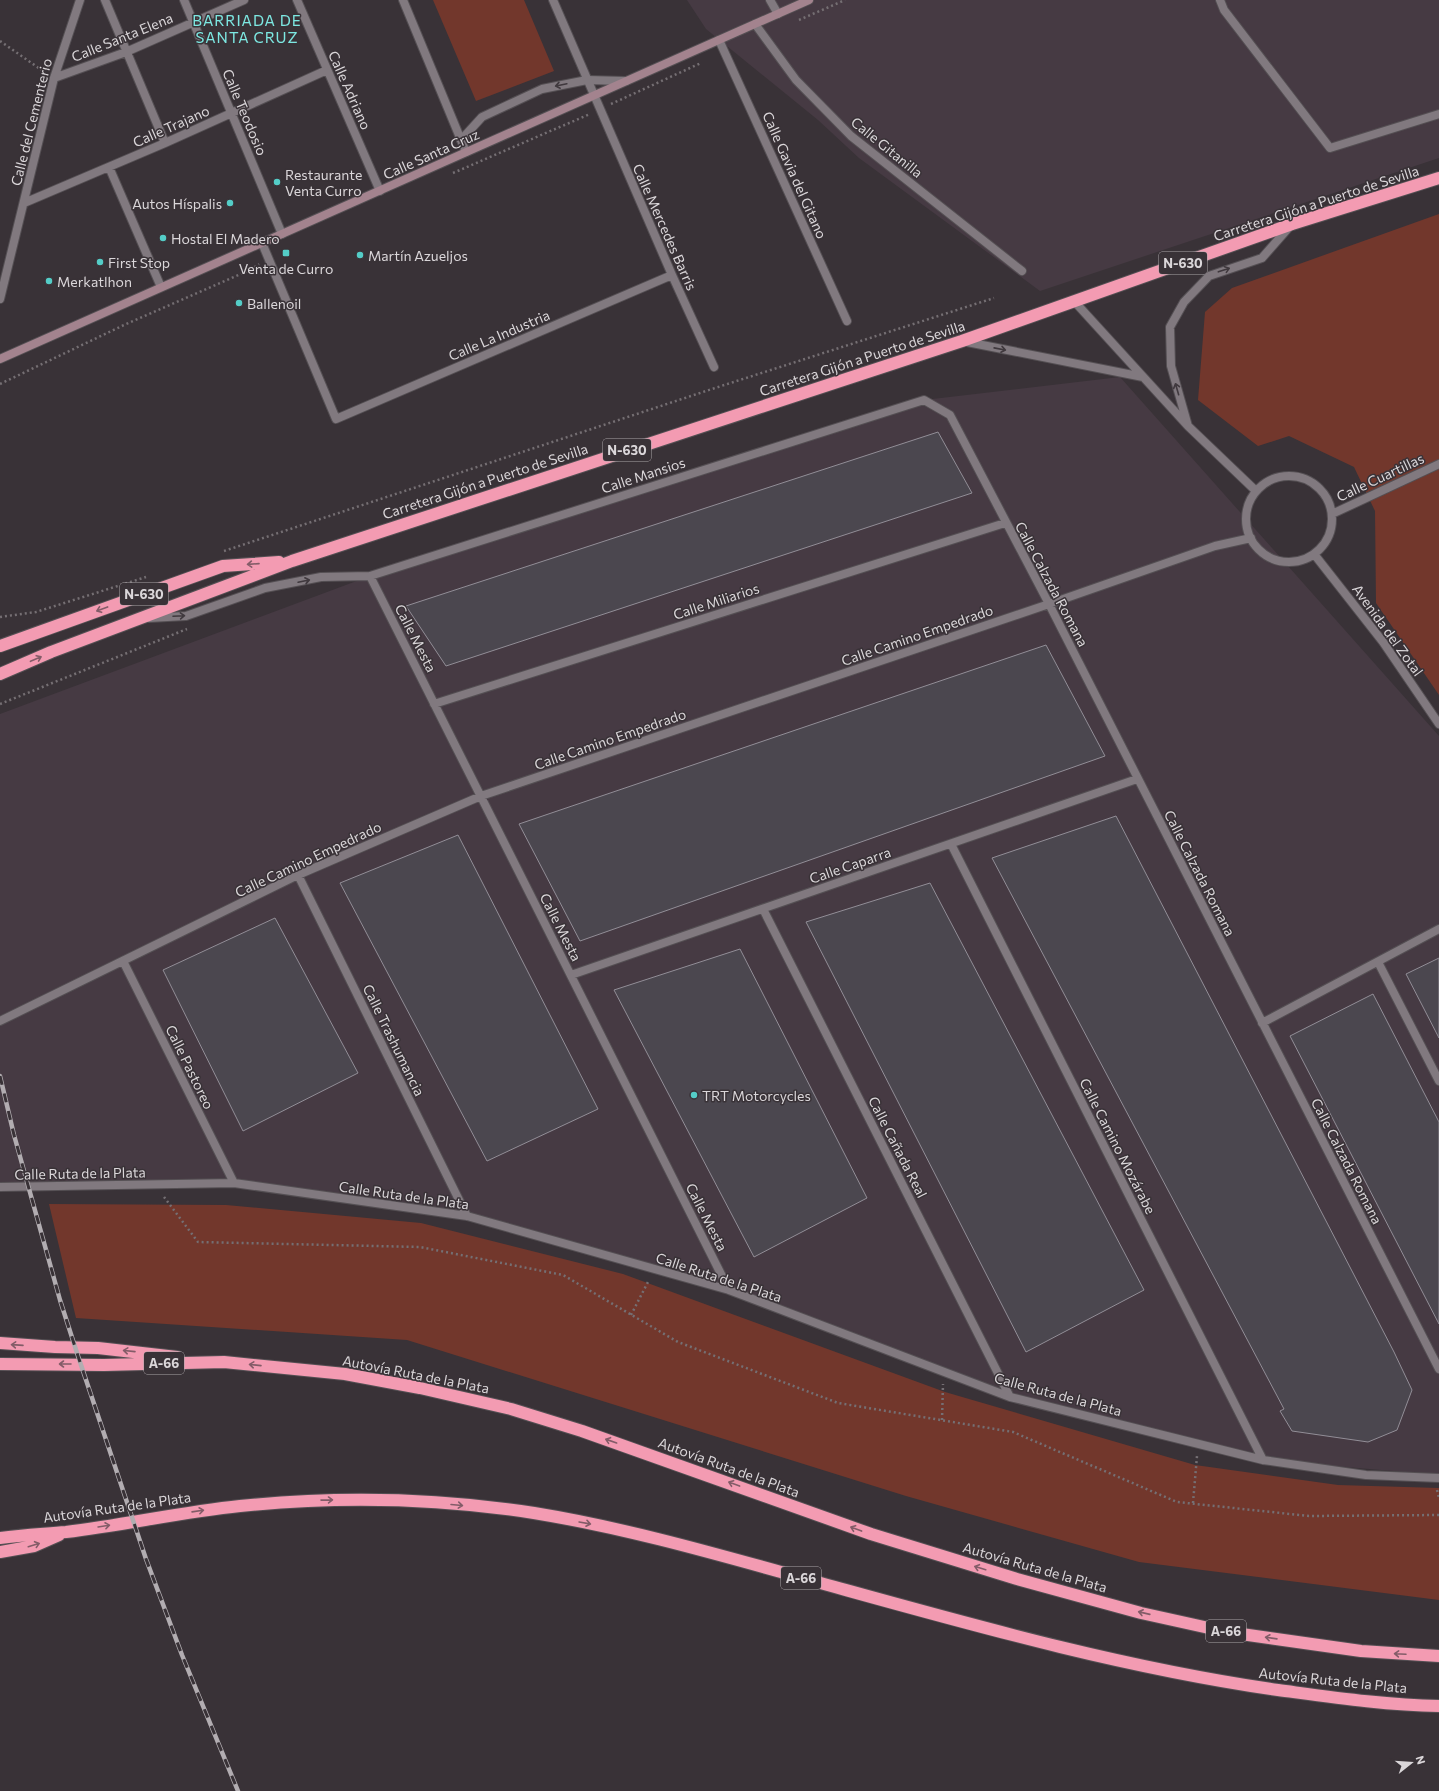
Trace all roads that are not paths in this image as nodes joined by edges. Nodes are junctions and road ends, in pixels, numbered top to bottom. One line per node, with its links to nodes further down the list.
1 (80, 0): 17 (street, Calle del Cementerio)
2 (105, 0): 15 (street)
3 (184, 0): 12 (street, Calle Teodosio)
4 (244, 0): 12 (street, Calle Santa Elena)
5 (297, 0): 16 (street, Calle Adriano)
6 (403, 0): 23 (street)
7 (553, 0): 18 (street, Calle Mercedes Barris)
8 (770, 0): 11 (street)
9 (809, 0): 11 (main road, Calle Santa Cruz)
10 (1220, 0): 22 (street)
11 (778, 14): 13 (main road, Calle Santa Cruz)
12 (193, 22): 15 (street, Calle Santa Elena); 21 (street, Calle Teodosio)
13 (755, 24): 14 (main road, Calle Santa Cruz); 35 (street, Calle Gitanilla)
14 (719, 40): 19 (main road, Calle Santa Cruz); 40 (street, Calle Gavia del Gitano)
15 (126, 52): 17 (street, Calle Santa Elena); 24 (street)
16 (327, 70): 21 (street, Calle Trajano); 30 (street, Calle Adriano)
17 (54, 78): 31 (street, Calle del Cementerio)
18 (587, 80): 19 (street); 20 (street, Calle Mercedes Barris); 23 (street, one-way to 23)
19 (627, 81): 20 (main road, Calle Santa Cruz)
20 (594, 96): 25 (main road, Calle Santa Cruz); 36 (street, Calle Mercedes Barris)
21 (231, 114): 24 (street, Calle Trajano); 33 (street, Calle Teodosio)
22 (1439, 114)
23 (461, 140): 25 (street)
24 (165, 143): 26 (street, Calle Trajano)
25 (466, 152): 30 (main road, Calle Santa Cruz)
26 (110, 167): 31 (street, Calle Trajano); 37 (street)
27 (1439, 178): 29 (highway, Carretera Gijón a Puerto de Sevilla / N-630)
28 (1439, 184): 29 (street)
29 (1404, 189): 32 (highway, Carretera Gijón a Puerto de Sevilla / N-630)
30 (380, 191): 33 (main road, Calle Santa Cruz)
31 (24, 203): 38 (street, Calle del Cementerio)
32 (1292, 224): 39 (highway, Carretera Gijón a Puerto de Sevilla / N-630); 46 (street, one-way to 32)
33 (282, 234): 34 (main road, Calle Santa Cruz)
34 (262, 243): 36 (street, Calle La Industria); 37 (main road, Calle Santa Cruz)
35 (1022, 271)
36 (672, 275): 43 (street, Calle Mercedes Barris)
37 (161, 287): 42 (main road, Calle Santa Cruz)
38 (0, 299)
39 (1074, 301): 41 (highway, Carretera Gijón a Puerto de Sevilla / N-630); 44 (street)
40 (847, 321)
41 (962, 341): 44 (street, one-way to 44); 53 (highway, Carretera Gijón a Puerto de Sevilla / N-630)
42 (0, 359)
43 (714, 367)
44 (1143, 377): 46 (street)
45 (924, 400): 50 (street, Calle Calzada Romana); 54 (street, Calle Mansios)
46 (1188, 426): 48 (street)
47 (1439, 464): 49 (street, Calle Cuartillas)
48 (1256, 491): 49 (street); 51 (street)
49 (1332, 514): 52 (street)
50 (1006, 523): 55 (street, Calle Calzada Romana); 59 (street, Calle Miliarios)
51 (1251, 538): 52 (street); 55 (street, Calle Camino Empedrado)
52 (1314, 554): 60 (street, Avenida del Zotal)
53 (292, 561): 56 (highway, Carretera Gijón a Puerto de Sevilla / N-630); 57 (highway, Carretera Gijón a Puerto de Sevilla / N-630, one-way to 57)
54 (370, 576): 56 (street, Calle Mansios, one-way to 54); 59 (street, Calle Mesta)
55 (1049, 604): 61 (street, Calle Calzada Romana); 62 (street, Calle Camino Empedrado)
56 (140, 618): 58 (highway, Carretera Gijón a Puerto de Sevilla, one-way to 56)
57 (0, 646)
58 (0, 674)
59 (434, 704): 62 (street, Calle Mesta)
60 (1439, 724)
61 (1137, 779): 63 (street, Calle Caparra); 71 (street, Calle Calzada Romana)
62 (481, 796): 64 (street, Calle Camino Empedrado); 69 (street, Calle Mesta)
63 (951, 844): 65 (street, Calle Caparra); 82 (street, Calle Camino Mozárabe)
64 (298, 875): 67 (street, Calle Camino Empedrado); 75 (street, Calle Trashumancia)
65 (763, 908): 69 (street, Calle Caparra); 81 (street, Calle Cañada Real)
66 (1439, 929): 68 (street)
67 (123, 961): 70 (street, Calle Camino Empedrado); 73 (street, Calle Pastoreo)
68 (1378, 962): 71 (street); 72 (street)
69 (571, 975): 76 (street, Calle Mesta)
70 (0, 1021)
71 (1262, 1023): 80 (street, Calle Calzada Romana)
72 (1439, 1081)
73 (234, 1183): 74 (street, Calle Ruta de la Plata); 75 (street, Calle Ruta de la Plata)
74 (0, 1188)
75 (467, 1216): 76 (street, Calle Ruta de la Plata)
76 (729, 1290): 81 (street, Calle Ruta de la Plata)
77 (0, 1344): 78 (highway, one-way to 77)
78 (224, 1362): 79 (highway, Autovía Ruta de la Plata / A-66, one-way to 79); 87 (highway, Autovía Ruta de la Plata / A-66, one-way to 78)
79 (0, 1364)
80 (1439, 1369)
81 (1010, 1397): 82 (street, Calle Ruta de la Plata)
82 (1263, 1460): 83 (street, Calle Ruta de la Plata)
83 (1439, 1478)
84 (65, 1532): 85 (highway, Autovía Ruta de la Plata / A-66); 86 (highway, one-way to 84); 88 (highway, Autovía Ruta de la Plata / A-66, one-way to 88)
85 (0, 1538)
86 (0, 1552)
87 (1439, 1656)
88 (1439, 1706)

